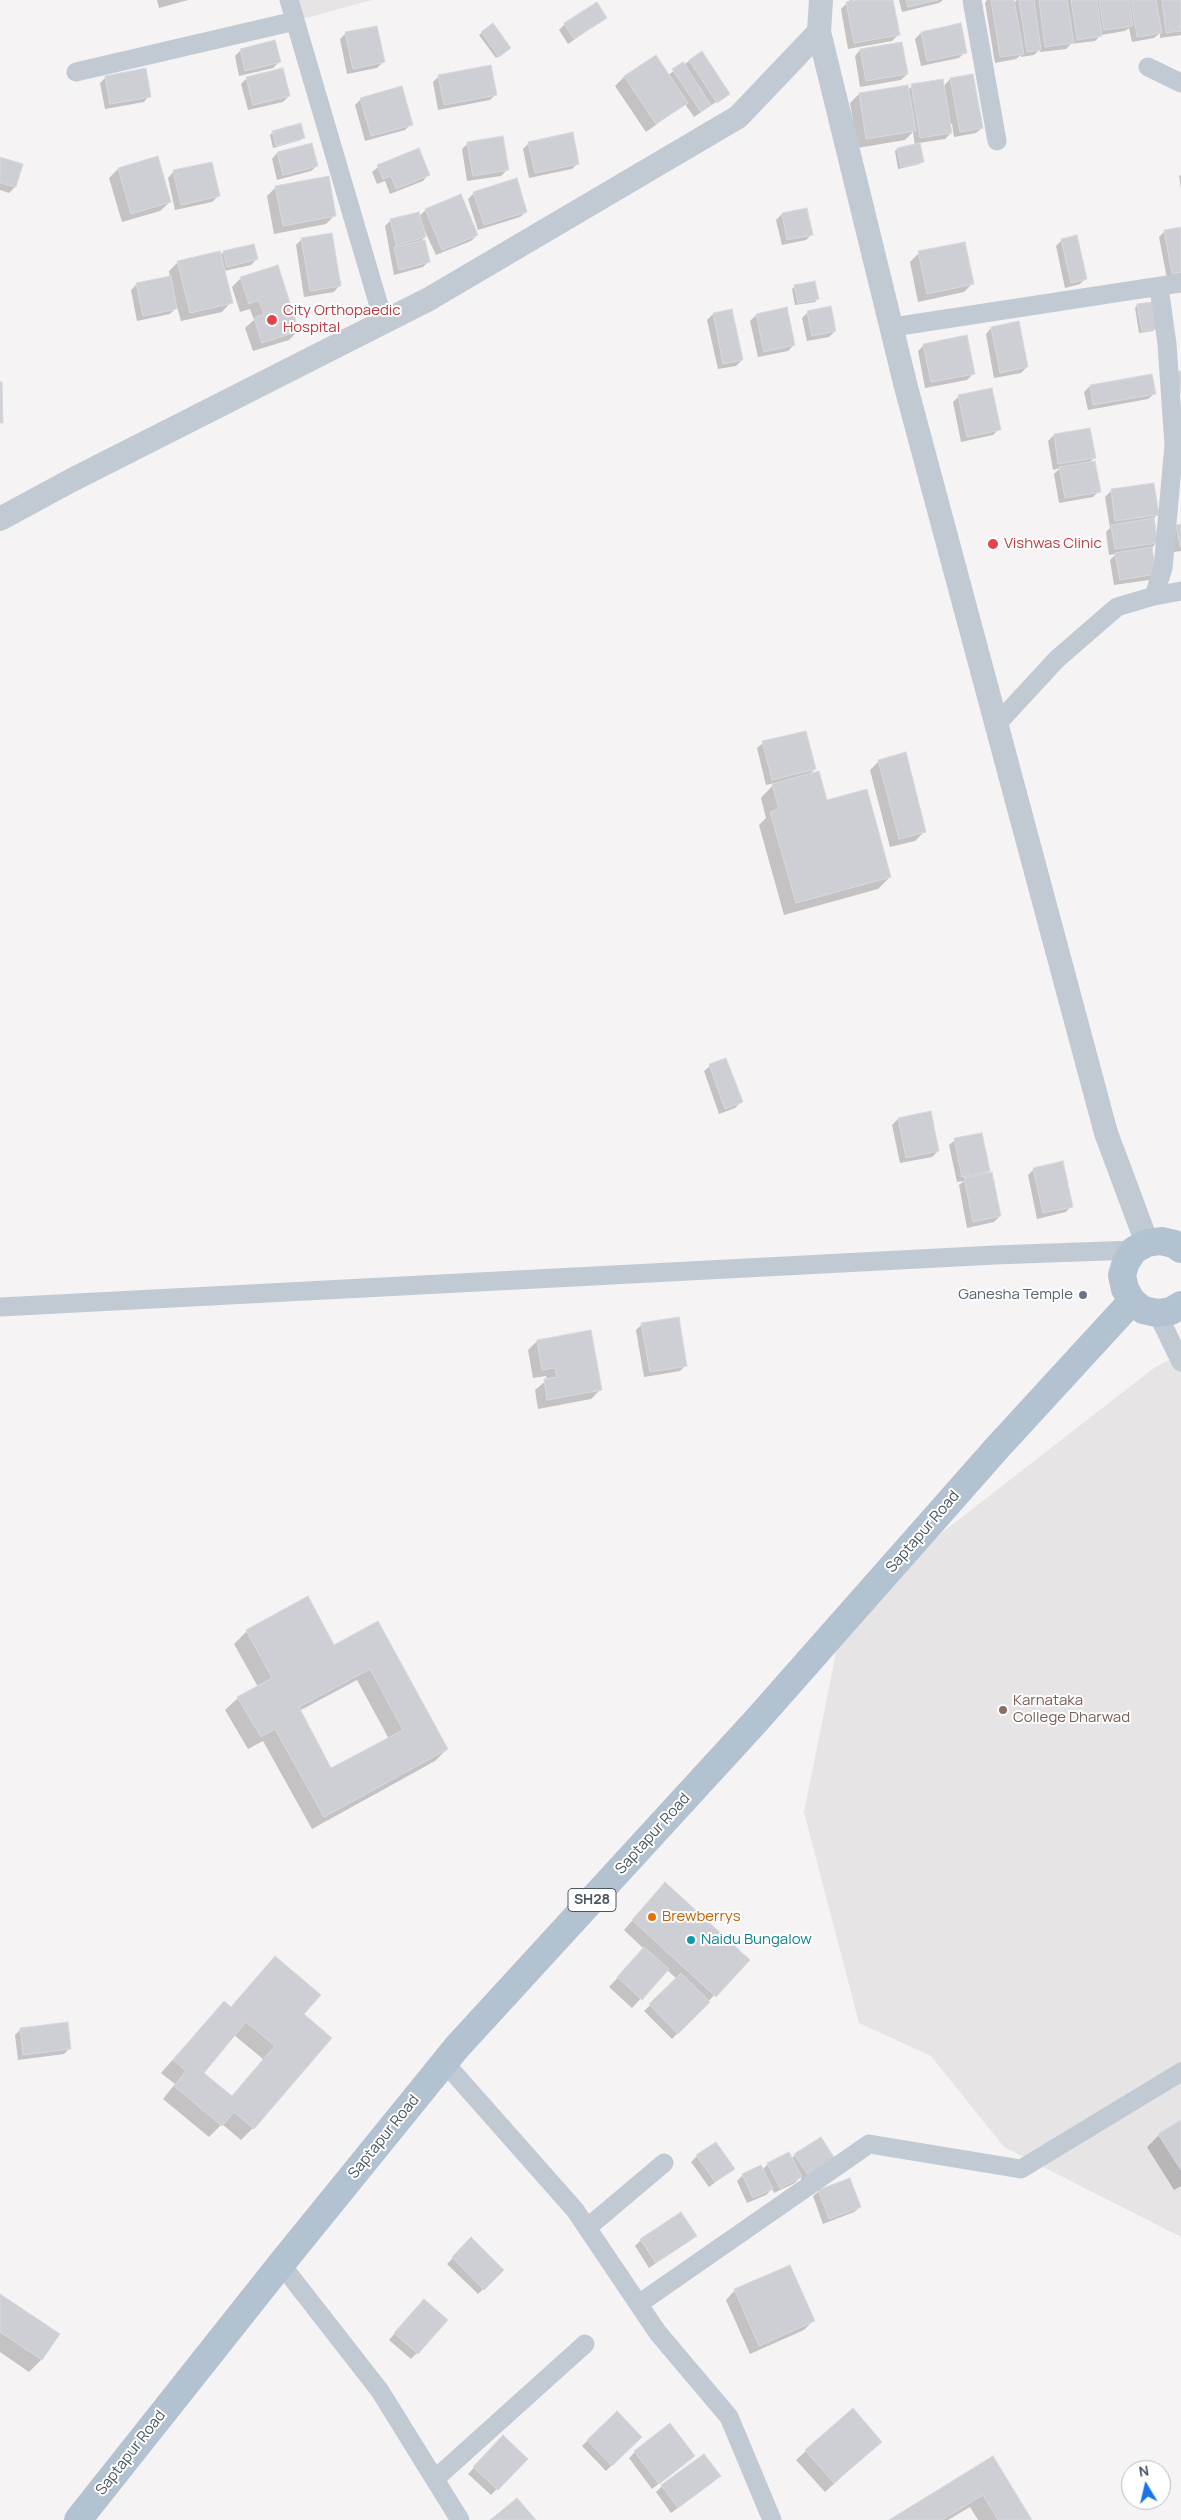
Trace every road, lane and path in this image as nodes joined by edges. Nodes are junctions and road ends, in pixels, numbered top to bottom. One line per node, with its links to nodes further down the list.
1 (289, 0): 4 (street)
2 (821, 0): 5 (street)
3 (972, 0): 9 (street)
4 (295, 21): 7 (street); 12 (street)
5 (819, 32): 12 (street); 13 (street)
6 (1148, 68): 8 (street)
7 (76, 72)
8 (1181, 83)
9 (998, 141)
10 (1181, 283): 11 (street)
11 (1159, 287): 13 (street); 16 (street)
12 (384, 323): 14 (street)
13 (893, 327): 17 (street)
14 (0, 519)
15 (1181, 591): 16 (street)
16 (1154, 596): 17 (street)
17 (996, 725): 18 (street)
18 (1140, 1246): 19 (main road); 20 (main road); 21 (street)
19 (1181, 1249)
20 (1132, 1302): 22 (main road); 24 (main road, Saptapur Road / SH28)
21 (0, 1307)
22 (1169, 1309): 23 (street)
23 (1181, 1362)
24 (445, 2062): 27 (street); 28 (main road, Saptapur Road / SH28)
25 (1181, 2072): 29 (street)
26 (664, 2163): 27 (street)
27 (588, 2228): 29 (street)
28 (280, 2264): 31 (street); 32 (main road, Saptapur Road / SH28)
29 (640, 2303): 34 (street)
30 (585, 2344): 31 (street)
31 (435, 2479): 33 (street)
32 (78, 2520)
33 (460, 2520)
34 (772, 2520)

